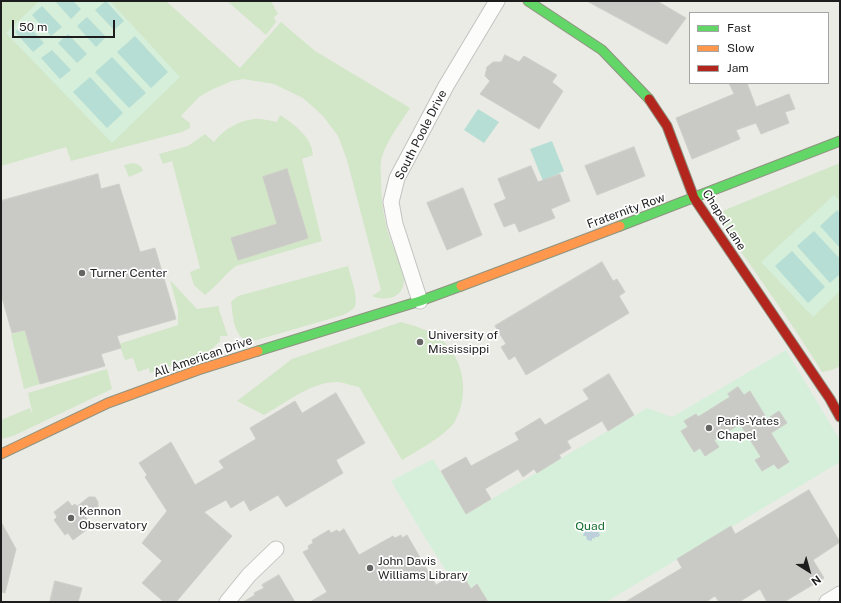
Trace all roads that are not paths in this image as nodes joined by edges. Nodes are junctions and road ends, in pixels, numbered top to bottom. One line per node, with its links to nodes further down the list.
1 (497, 1): 5 (street, South Poole Drive)
2 (528, 1): 4 (street, Chapel Lane)
3 (840, 141): 4 (street, Fraternity Row)
4 (694, 198): 5 (street, Fraternity Row); 6 (street, Chapel Lane)
5 (420, 301): 8 (street, All American Drive)
6 (835, 396): 7 (street, Chapel Lane)
7 (840, 417)
8 (1, 454)
9 (276, 549): 11 (street)
10 (840, 594): 12 (street)
11 (227, 602)
12 (827, 602)

